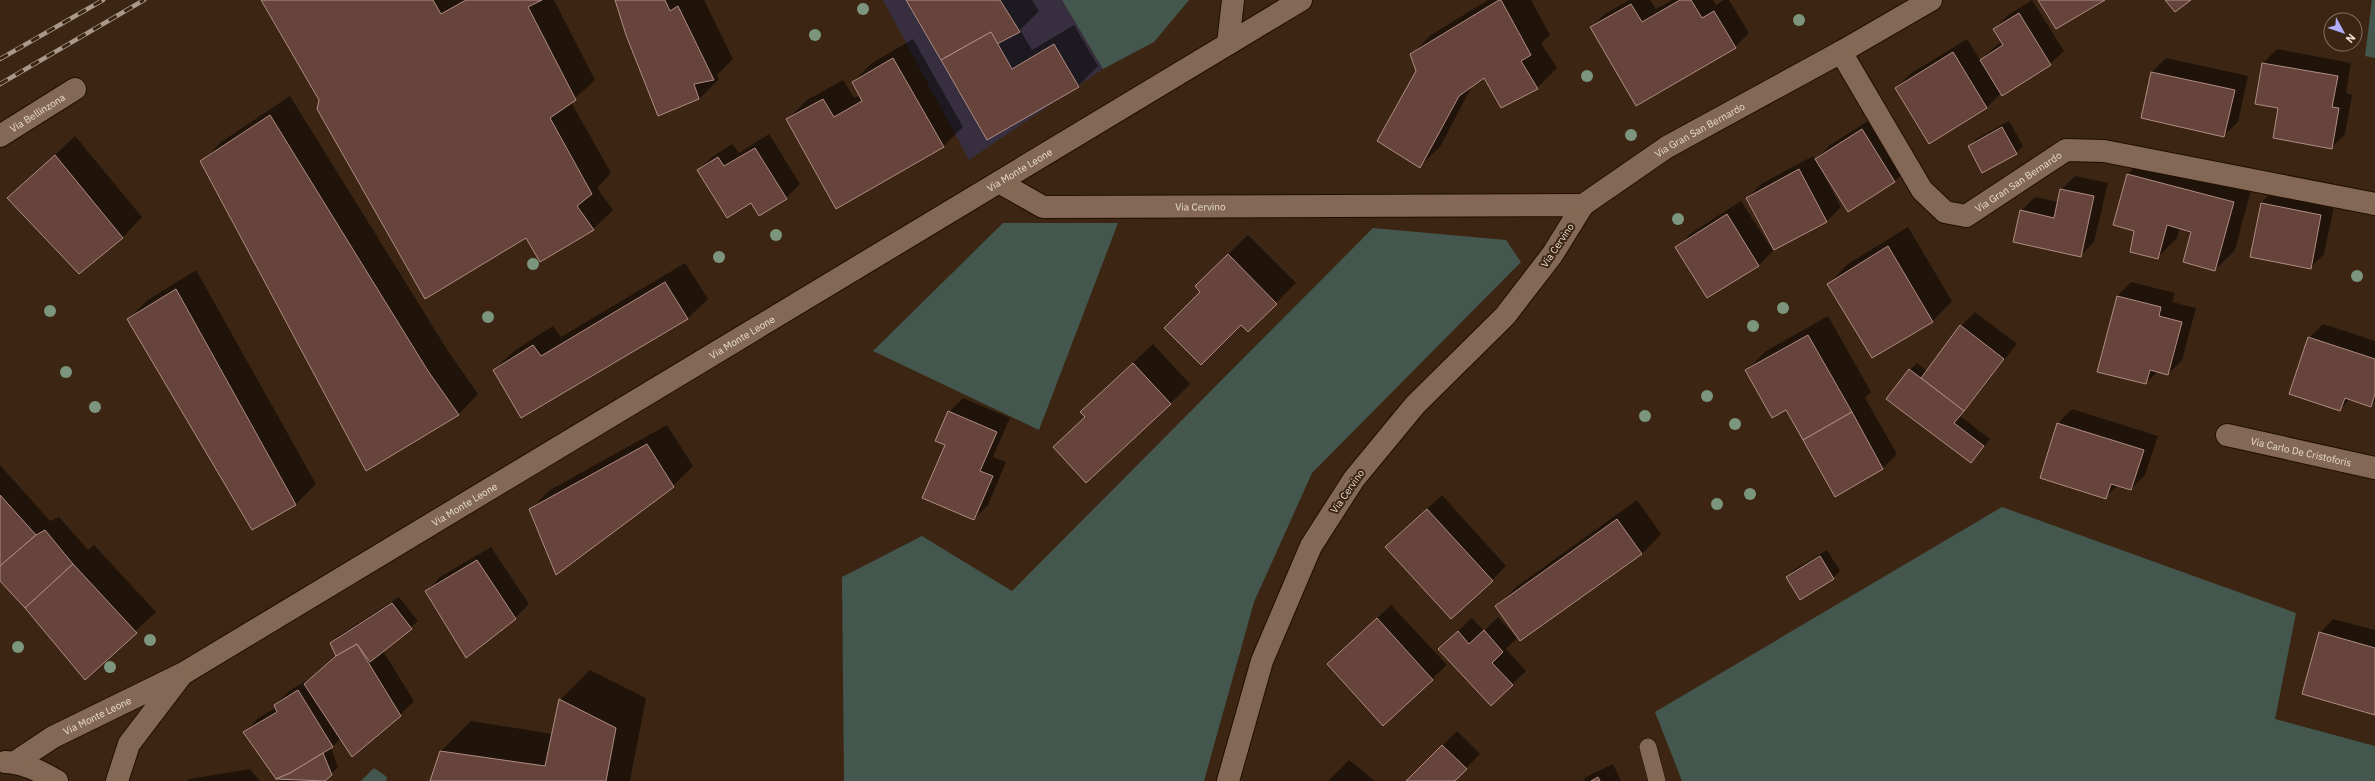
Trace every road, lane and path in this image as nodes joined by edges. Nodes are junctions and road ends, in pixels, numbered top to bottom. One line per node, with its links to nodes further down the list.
1 (1233, 0): 4 (street)
2 (1301, 0): 4 (street, Via Monte Leone)
3 (1931, 0): 5 (street, Via Gran San Bernardo)
4 (1228, 44): 8 (street, Via Monte Leone)
5 (1841, 52): 9 (street, Via Gran San Bernardo); 10 (street, Via Gran San Bernardo)
6 (75, 89): 7 (street, Via Bellinzona)
7 (0, 136)
8 (999, 182): 10 (street, Via Cervino); 13 (street, Via Monte Leone)
9 (2375, 204)
10 (1584, 205): 18 (street, Via Cervino)
11 (2227, 435): 12 (street, Via Carlo De Cristoforis)
12 (2375, 468)
13 (184, 673): 15 (street, Via Monte Leone); 17 (street, Via Monte Leone)
14 (1648, 747): 19 (lane)
15 (5, 762): 16 (street)
16 (57, 781)
17 (117, 781)
18 (1228, 781)
19 (1657, 781)

